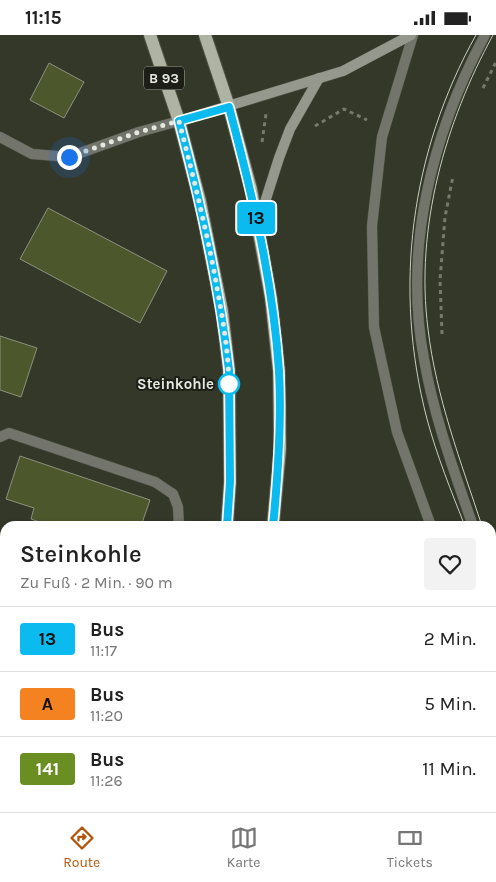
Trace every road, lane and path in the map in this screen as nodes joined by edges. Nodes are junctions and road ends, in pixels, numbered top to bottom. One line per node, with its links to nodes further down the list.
1 (150, 35): 10 (main road, B 93)
2 (205, 35): 9 (main road)
3 (412, 35): 6 (main road); 20 (street)
4 (484, 35): 21 (street)
5 (496, 62): 7 (path)
6 (319, 78): 8 (main road); 14 (main road)
7 (482, 89)
8 (269, 93): 9 (main road); 12 (path)
9 (229, 107): 10 (main road); 14 (main road)
10 (179, 121): 11 (street); 18 (main road, B 93)
11 (0, 137)
12 (262, 143)
13 (453, 175): 15 (path)
14 (258, 226): 19 (main road)
15 (442, 340)
16 (0, 437): 17 (street)
17 (179, 521)
18 (227, 521)
19 (273, 521)
20 (429, 521)
21 (471, 521)

